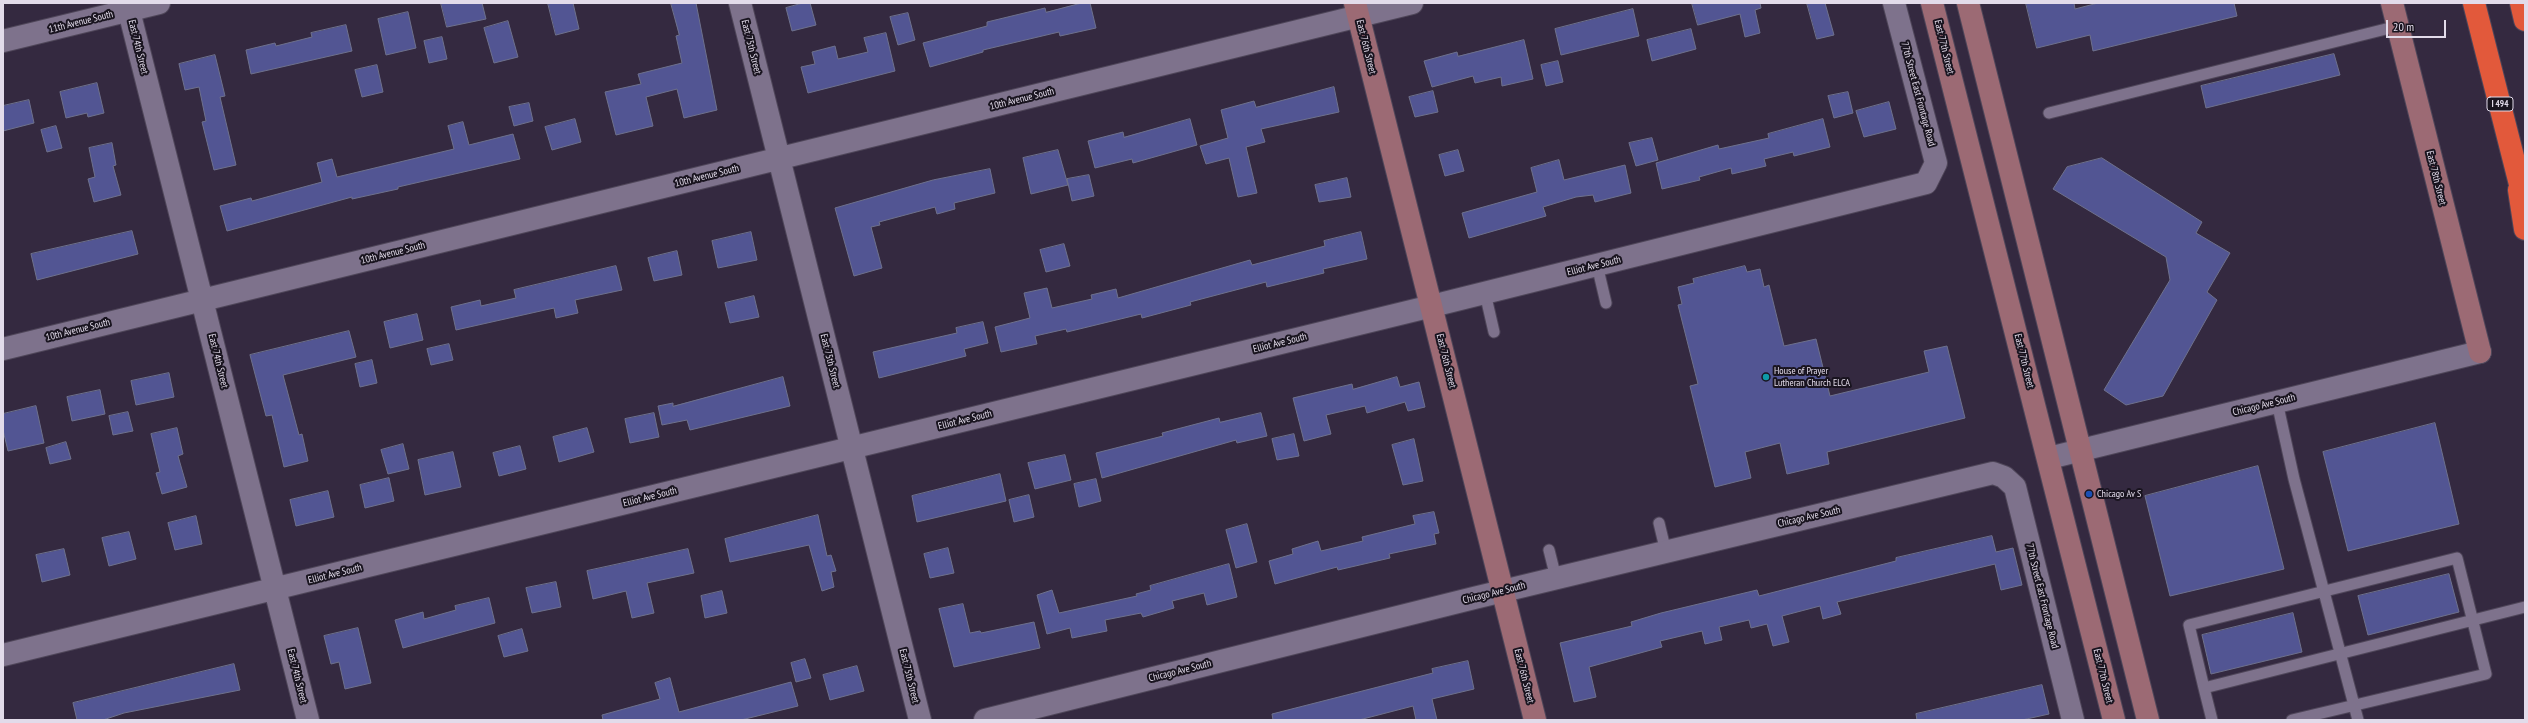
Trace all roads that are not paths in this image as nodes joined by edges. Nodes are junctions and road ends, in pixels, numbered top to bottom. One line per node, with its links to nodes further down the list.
1 (160, 3): 10 (street, 11th Avenue South)
2 (740, 3): 16 (street, East 75th Street)
3 (1412, 3): 11 (street, 10th Avenue South)
4 (1894, 3): 18 (street, 77th Street East Frontage Road)
5 (1932, 3): 32 (street, East 77th Street)
6 (1968, 3): 31 (street)
7 (2392, 3): 13 (street, East 78th Street)
8 (2474, 3): 17 (highway, I 494)
9 (2521, 3): 12 (highway)
10 (128, 7): 14 (street, 11th Avenue South); 23 (street, East 74th Street)
11 (1357, 10): 16 (street, 10th Avenue South); 25 (street, East 76th Street)
12 (2525, 20)
13 (2398, 26): 15 (lane); 28 (street, East 78th Street)
14 (3, 41)
15 (2049, 113)
16 (778, 158): 23 (street, 10th Avenue South); 30 (street, East 75th Street)
17 (2517, 171): 19 (highway, I 494); 20 (highway)
18 (1926, 183): 21 (street, Elliot Ave South)
19 (2525, 204)
20 (2525, 229)
21 (1597, 265): 22 (street, Elliot Ave South); 24 (lane)
22 (1485, 293): 25 (street, Elliot Ave South); 26 (lane)
23 (202, 300): 27 (street, 10th Avenue South); 38 (street, East 74th Street)
24 (1606, 303)
25 (1432, 306): 30 (street, Elliot Ave South); 39 (street, East 76th Street)
26 (1494, 332)
27 (3, 349)
28 (2480, 352): 29 (street, Chicago Ave South)
29 (2277, 402): 31 (street, Chicago Ave South); 40 (lane)
30 (852, 447): 38 (street, Elliot Ave South); 48 (street, East 75th Street)
31 (2080, 450): 32 (street, Chicago Ave South); 53 (street)
32 (2049, 458): 52 (street, East 77th Street)
33 (2004, 477): 36 (street, Chicago Ave South); 51 (street, 77th Street East Frontage Road)
34 (1659, 523): 36 (lane)
35 (1549, 550): 37 (lane)
36 (1666, 552): 37 (street, Chicago Ave South)
37 (1556, 578): 39 (street, Chicago Ave South)
38 (275, 588): 44 (street, Elliot Ave South); 47 (street, East 74th Street)
39 (1503, 591): 49 (street, Chicago Ave South); 50 (street, East 76th Street)
40 (2324, 592): 42 (lane); 43 (lane); 45 (lane)
41 (2525, 607): 42 (lane)
42 (2474, 620): 43 (lane); 46 (lane)
43 (2341, 653): 45 (lane); 46 (lane)
44 (3, 655)
45 (2204, 688): 54 (lane)
46 (2354, 705): 55 (lane); 56 (lane)
47 (308, 720)
48 (920, 720)
49 (985, 720)
50 (1535, 720)
51 (2073, 720)
52 (2114, 720)
53 (2148, 720)
54 (2212, 720)
55 (2292, 720)
56 (2358, 720)

